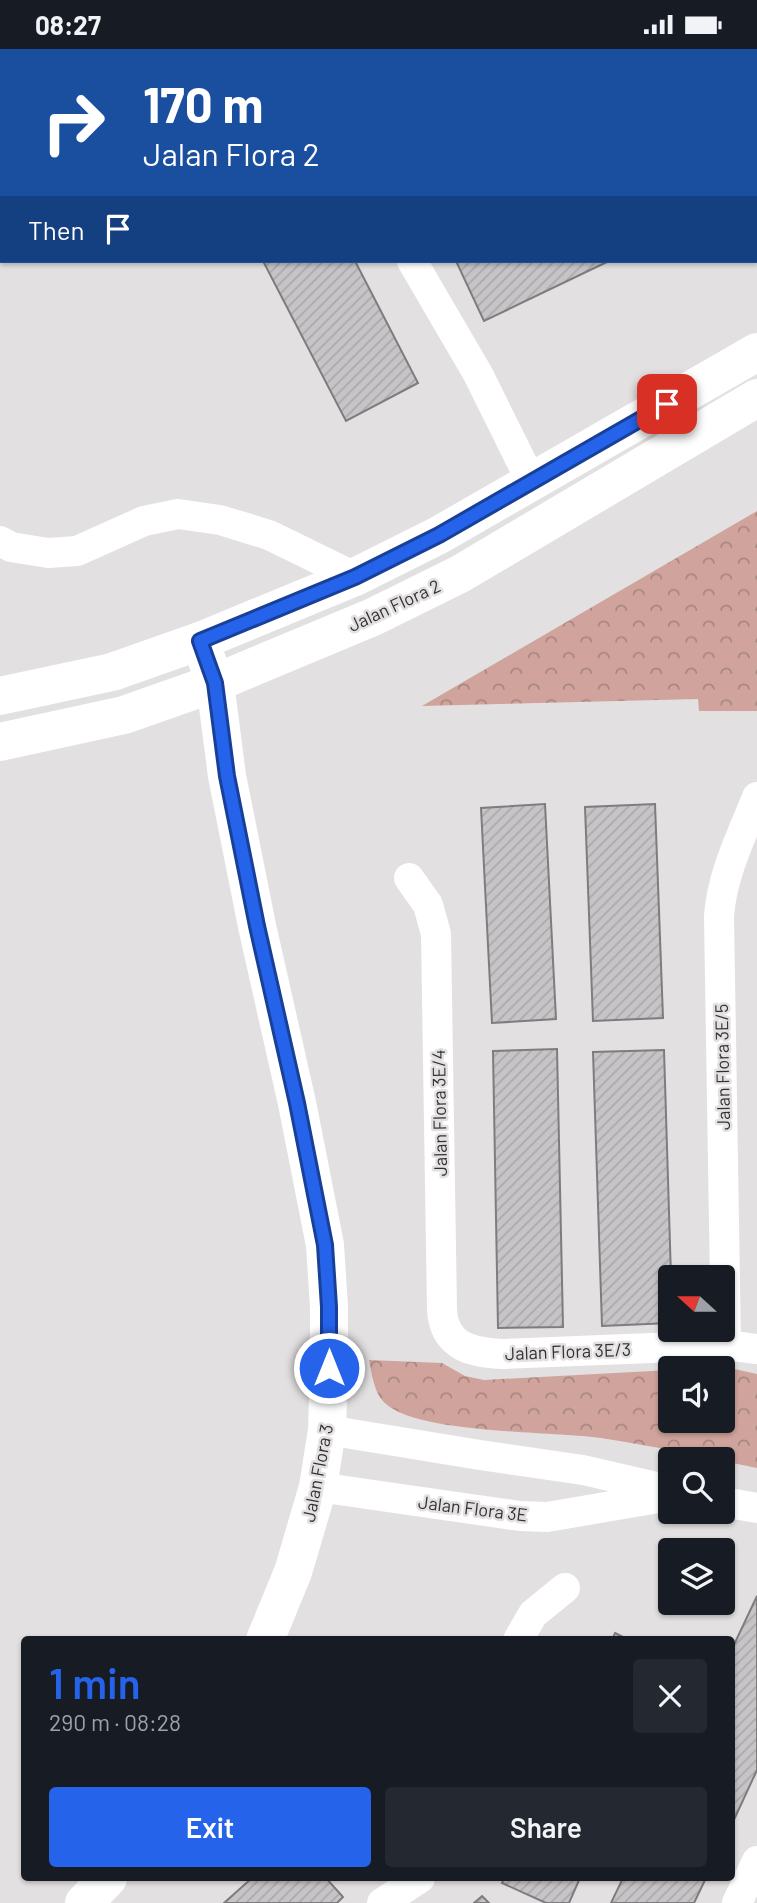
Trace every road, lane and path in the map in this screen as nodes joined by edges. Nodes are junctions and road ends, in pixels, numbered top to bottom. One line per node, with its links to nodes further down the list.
1 (413, 263): 4 (street)
2 (757, 352): 4 (street)
3 (757, 398): 8 (street, Jalan Flora 2)
4 (531, 481): 6 (street)
5 (0, 541): 6 (street)
6 (355, 577): 7 (street)
7 (200, 641): 8 (street, Jalan Flora 3); 9 (street)
8 (215, 683): 10 (street, Jalan Flora 2); 16 (street, Jalan Flora 3)
9 (0, 697)
10 (0, 742)
11 (757, 797): 13 (street, Jalan Flora 3E/5)
12 (409, 877): 14 (street, Jalan Flora 3E/4)
13 (726, 1345): 14 (street, Jalan Flora 3E/3); 15 (street, Jalan Flora 3E/3)
14 (465, 1347)
15 (757, 1349)
16 (327, 1430): 17 (street, Jalan Flora 3); 18 (street)
17 (318, 1487): 19 (street, Jalan Flora 3E); 23 (street, Jalan Flora 3)
18 (658, 1487)
19 (658, 1498)
20 (735, 1504): 21 (street)
21 (757, 1509)
22 (565, 1588): 24 (street)
23 (267, 1636)
24 (520, 1636)
25 (757, 1861): 30 (street)
26 (105, 1881): 29 (street)
27 (414, 1881): 28 (street)
28 (390, 1892)
29 (84, 1903)
30 (737, 1903)

